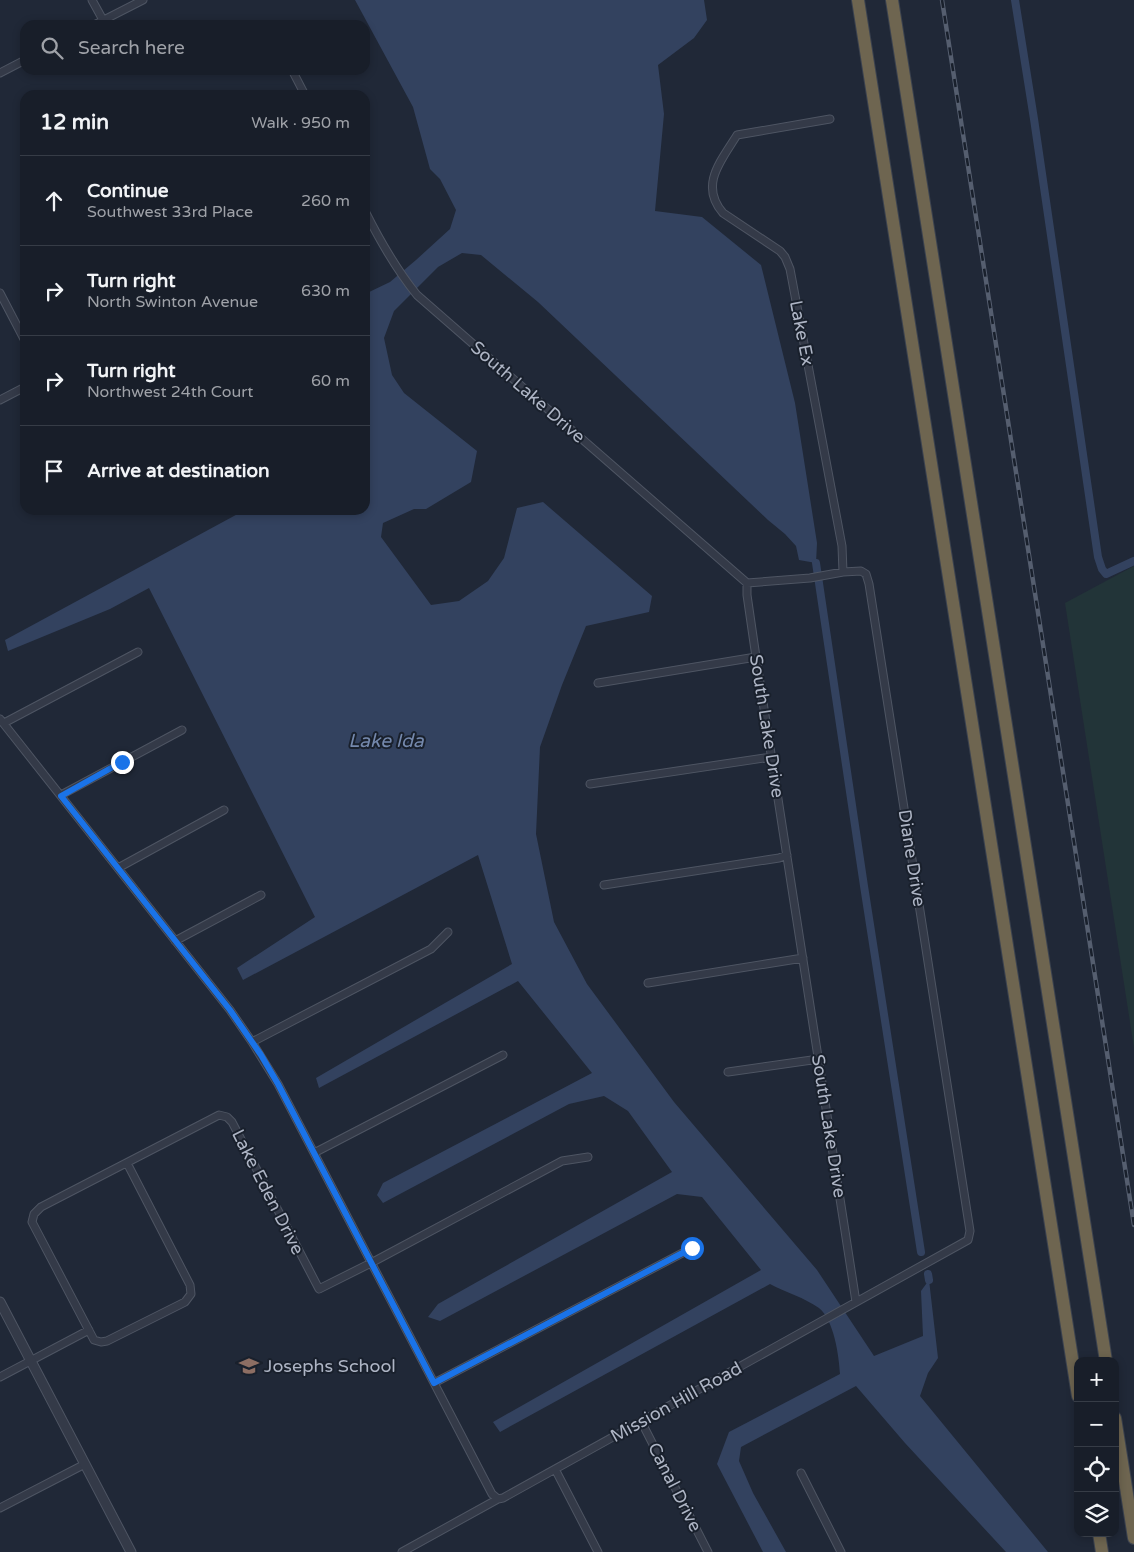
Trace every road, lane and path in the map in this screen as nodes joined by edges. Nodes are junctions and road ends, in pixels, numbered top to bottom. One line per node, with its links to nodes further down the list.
1 (92, 0): 5 (street)
2 (143, 0): 5 (street)
3 (858, 0): 50 (highway)
4 (892, 0): 48 (highway)
5 (103, 20)
6 (20, 63): 7 (street)
7 (0, 73)
8 (295, 75): 9 (street)
9 (302, 90)
10 (830, 120): 16 (street, Lake Ex)
11 (370, 220): 17 (street, South Lake Drive)
12 (0, 293): 13 (street)
13 (20, 331)
14 (20, 390): 15 (street)
15 (0, 400)
16 (843, 572): 17 (street, Diane Drive); 43 (street, Diane Drive)
17 (747, 583): 19 (street, South Lake Drive)
18 (138, 652): 21 (street)
19 (756, 657): 20 (street); 23 (street, South Lake Drive)
20 (598, 683)
21 (2, 721): 25 (street)
22 (182, 730): 25 (street)
23 (771, 757): 24 (street); 27 (street, South Lake Drive)
24 (590, 784)
25 (61, 796): 28 (street)
26 (224, 810): 28 (street)
27 (787, 855): 29 (street); 33 (street, South Lake Drive)
28 (118, 868): 32 (street)
29 (604, 885)
30 (261, 894): 32 (street)
31 (448, 932): 35 (street)
32 (176, 941): 35 (street)
33 (802, 958): 34 (street); 37 (street, South Lake Drive)
34 (648, 983)
35 (252, 1042): 39 (street)
36 (502, 1055): 39 (street)
37 (819, 1059): 38 (street); 46 (street, South Lake Drive)
38 (728, 1072)
39 (314, 1153): 44 (street)
40 (588, 1157): 44 (street)
41 (126, 1163): 44 (street, Lake Eden Drive); 47 (street, Lake Eden Drive); 47 (street)
42 (692, 1248): 52 (street)
43 (950, 1251): 46 (street, Mission Hill Road)
44 (371, 1263): 52 (street)
45 (0, 1302): 49 (street)
46 (856, 1302): 53 (street, Mission Hill Road)
47 (90, 1330): 49 (street)
48 (1105, 1357)
49 (31, 1361): 51 (street); 55 (street)
50 (1074, 1371)
51 (0, 1377)
52 (434, 1383): 58 (street)
53 (641, 1421): 56 (street, Mission Hill Road); 65 (street, Canal Drive)
54 (1119, 1443): 61 (highway)
55 (85, 1464): 59 (street); 62 (street)
56 (555, 1469): 58 (street, Mission Hill Road); 64 (street)
57 (801, 1473): 66 (street)
58 (498, 1499): 63 (street, Mission Hill Road)
59 (0, 1508)
60 (1100, 1537): 67 (highway)
61 (1134, 1538)
62 (131, 1552)
63 (402, 1552)
64 (598, 1552)
65 (708, 1552)
66 (841, 1552)
67 (1102, 1552)

